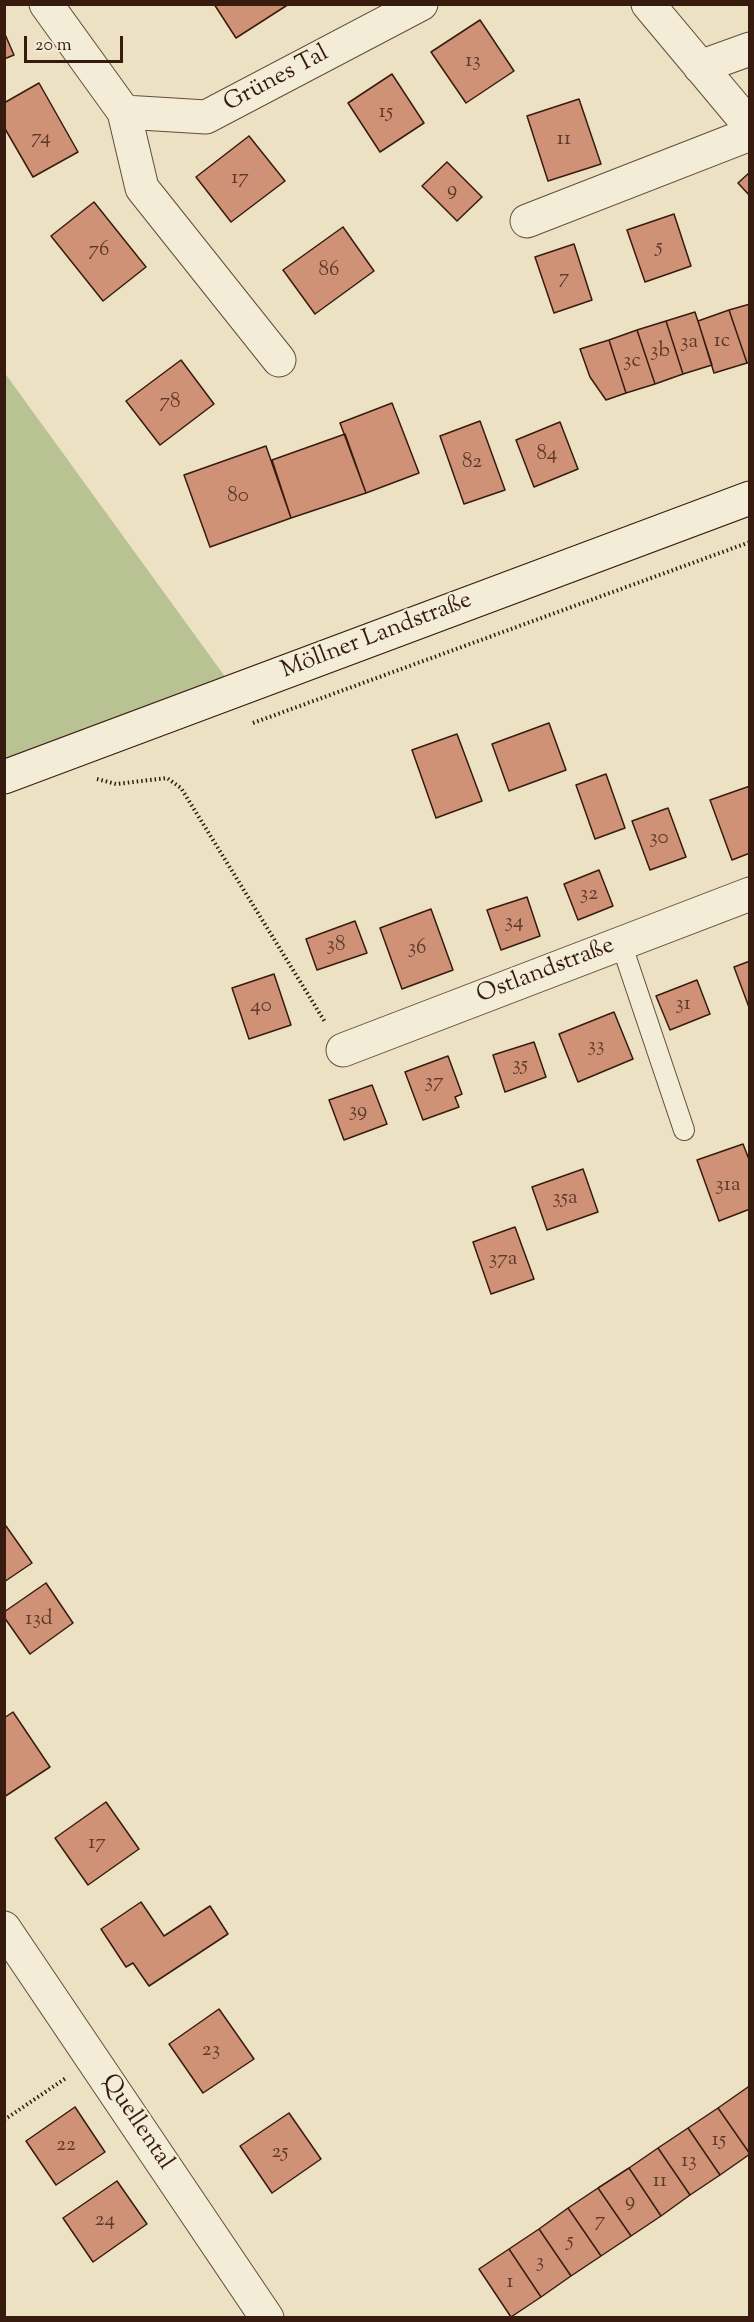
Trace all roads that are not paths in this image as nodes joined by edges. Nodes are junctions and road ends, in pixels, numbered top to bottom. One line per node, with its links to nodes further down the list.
1 (45, 4): 6 (street)
2 (421, 4): 6 (street, Grünes Tal)
3 (648, 4): 5 (street)
4 (750, 49): 5 (street)
5 (700, 67): 7 (street)
6 (124, 112): 10 (street)
7 (750, 126)
8 (750, 134): 9 (street)
9 (526, 221)
10 (279, 360)
11 (750, 498): 12 (street, Möllner Landstraße)
12 (4, 777)
13 (750, 894): 14 (street, Ostlandstraße)
14 (621, 943): 15 (street, Ostlandstraße); 16 (lane)
15 (343, 1050)
16 (684, 1130)
17 (4, 1928): 18 (street, Quellental)
18 (267, 2318)

